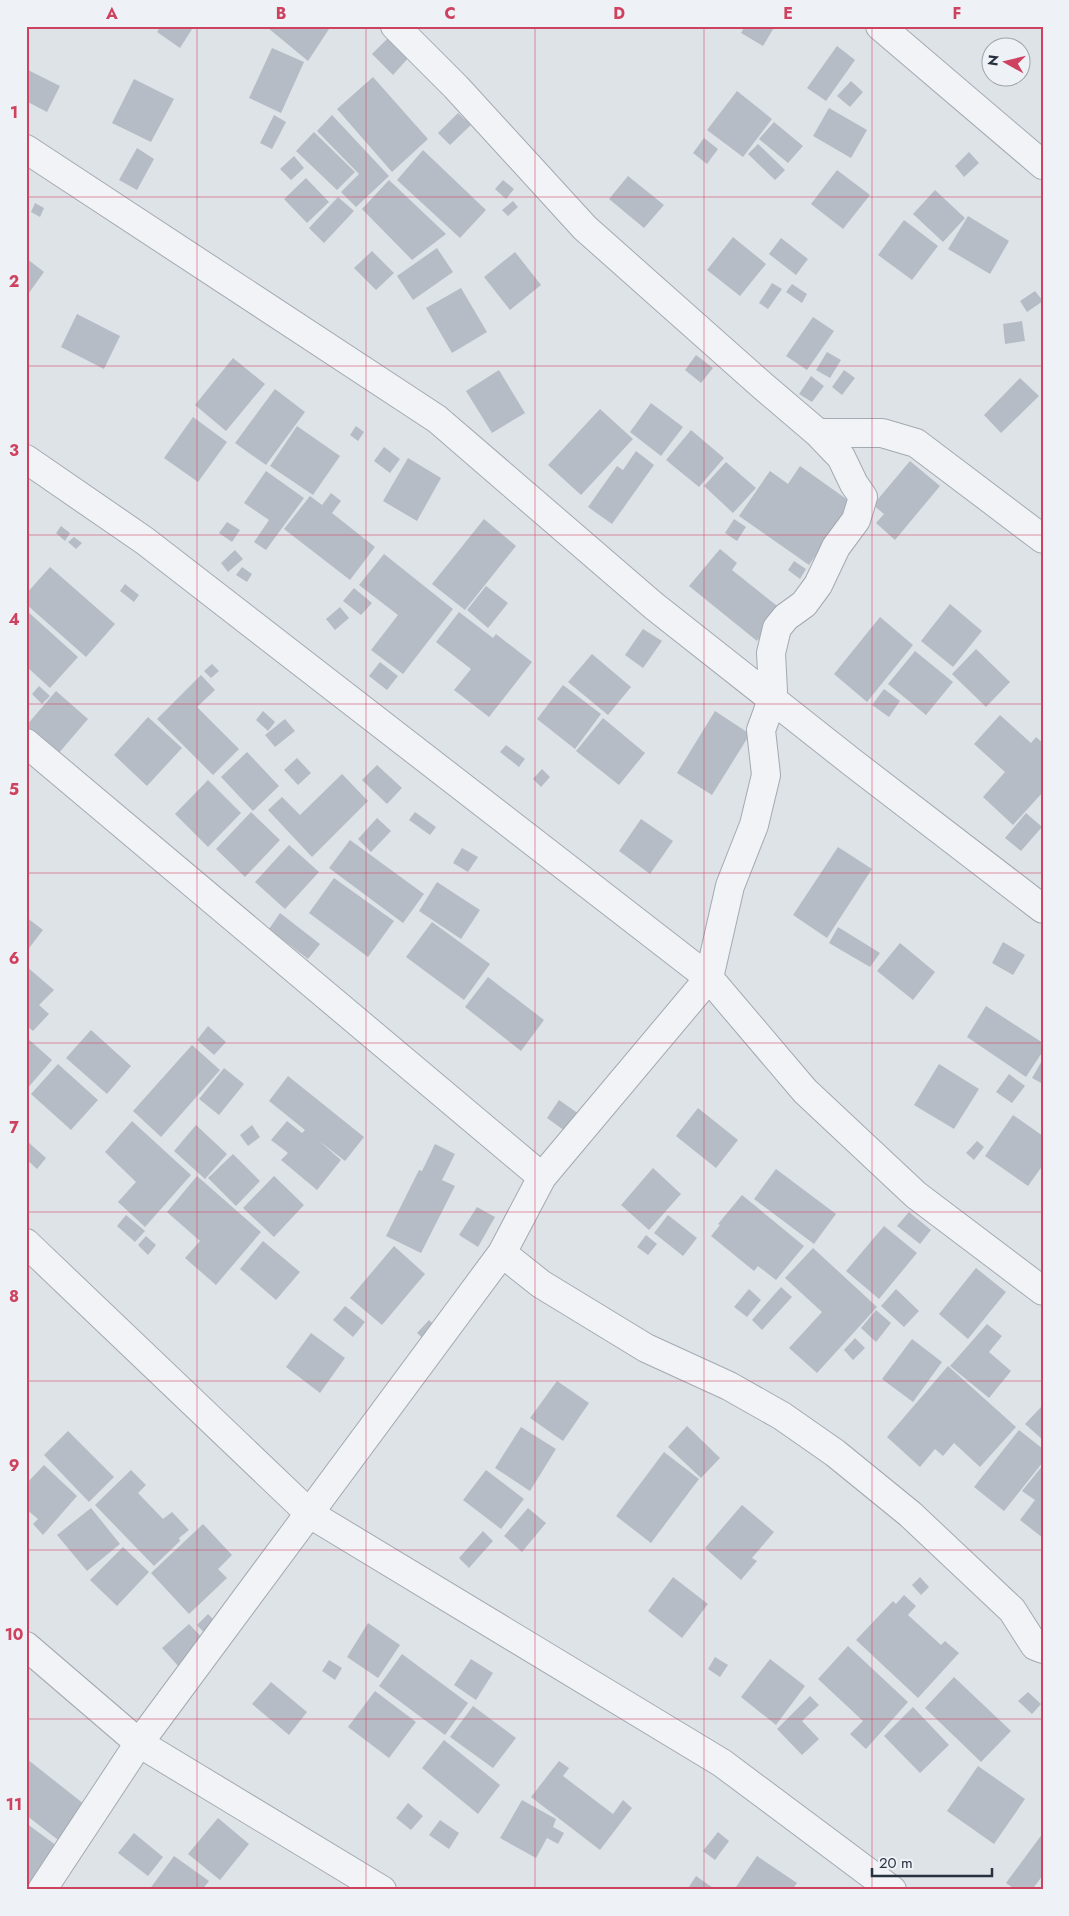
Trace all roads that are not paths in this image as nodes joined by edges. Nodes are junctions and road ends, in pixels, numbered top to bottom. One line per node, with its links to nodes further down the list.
1 (395, 26): 5 (street)
2 (880, 26): 4 (street)
3 (26, 148): 8 (street)
4 (1043, 165)
5 (818, 433): 7 (street); 8 (street)
6 (26, 460): 11 (street)
7 (1043, 539)
8 (771, 698): 10 (street); 11 (street)
9 (26, 743): 12 (street)
10 (1043, 909)
11 (709, 978): 12 (street); 15 (street)
12 (542, 1177): 14 (street)
13 (26, 1243): 16 (street)
14 (502, 1253): 16 (street); 18 (street)
15 (1043, 1291)
16 (310, 1514): 19 (street); 22 (street)
17 (26, 1646): 19 (street)
18 (1043, 1649)
19 (139, 1743): 20 (street); 21 (street)
20 (42, 1890)
21 (382, 1890)
22 (892, 1890)

